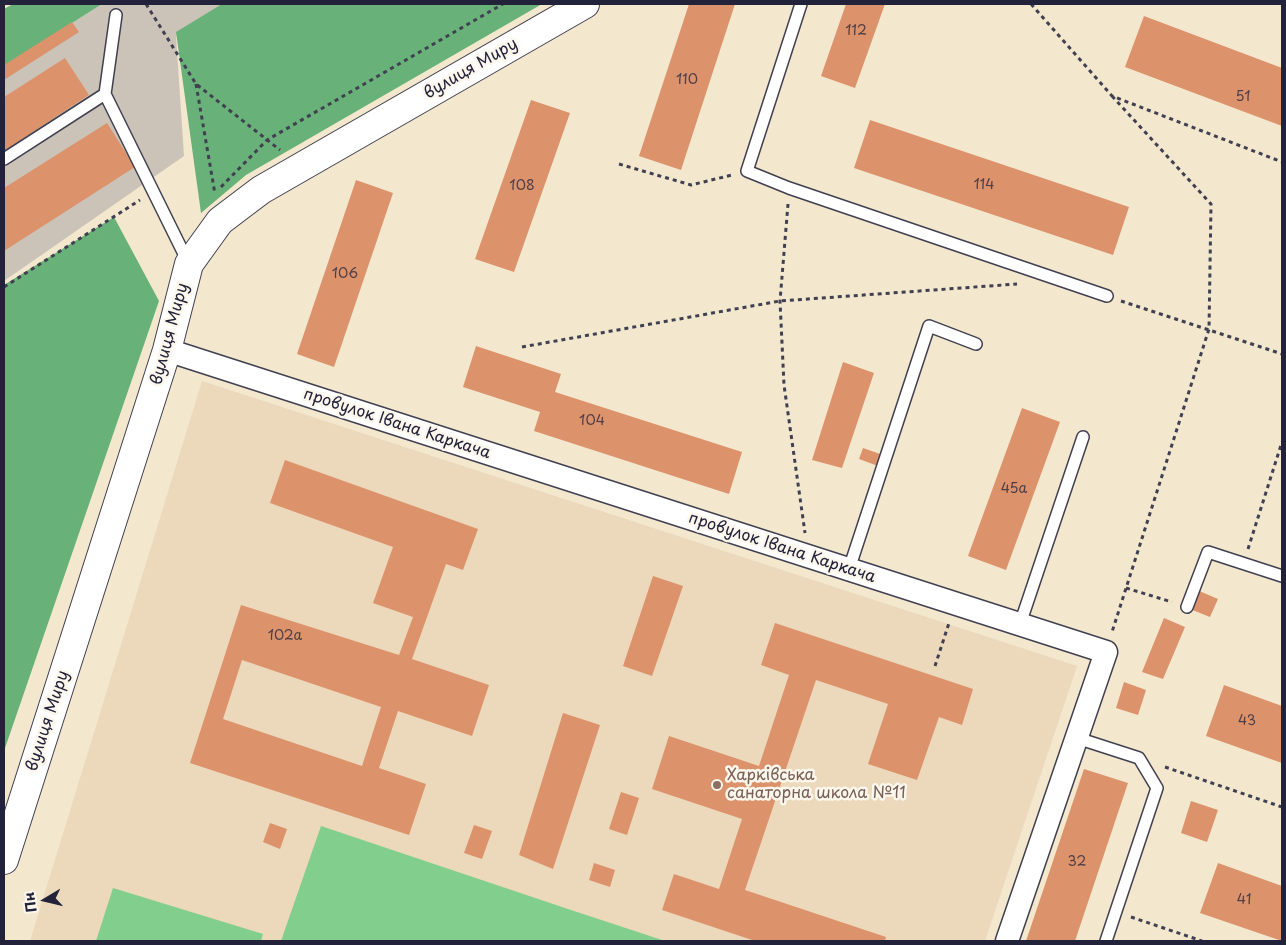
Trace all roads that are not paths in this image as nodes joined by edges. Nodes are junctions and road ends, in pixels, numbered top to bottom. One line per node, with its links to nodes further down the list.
1 (585, 4): 6 (street, вулиця Миру)
2 (801, 4): 7 (lane)
3 (116, 15): 4 (lane)
4 (105, 94): 5 (lane); 6 (lane)
5 (4, 159)
6 (189, 264): 9 (street, вулиця Миру)
7 (1107, 296)
8 (976, 344): 11 (lane)
9 (167, 350): 11 (street, провулок Івана Каркача); 16 (street, вулиця Миру)
10 (1083, 437): 14 (lane)
11 (849, 569): 14 (street, провулок Івана Каркача)
12 (1282, 576): 13 (lane)
13 (1187, 607)
14 (1020, 624): 15 (street, провулок Івана Каркача)
15 (1077, 738): 17 (street); 18 (lane)
16 (4, 860)
17 (1007, 941)
18 (1106, 941)

